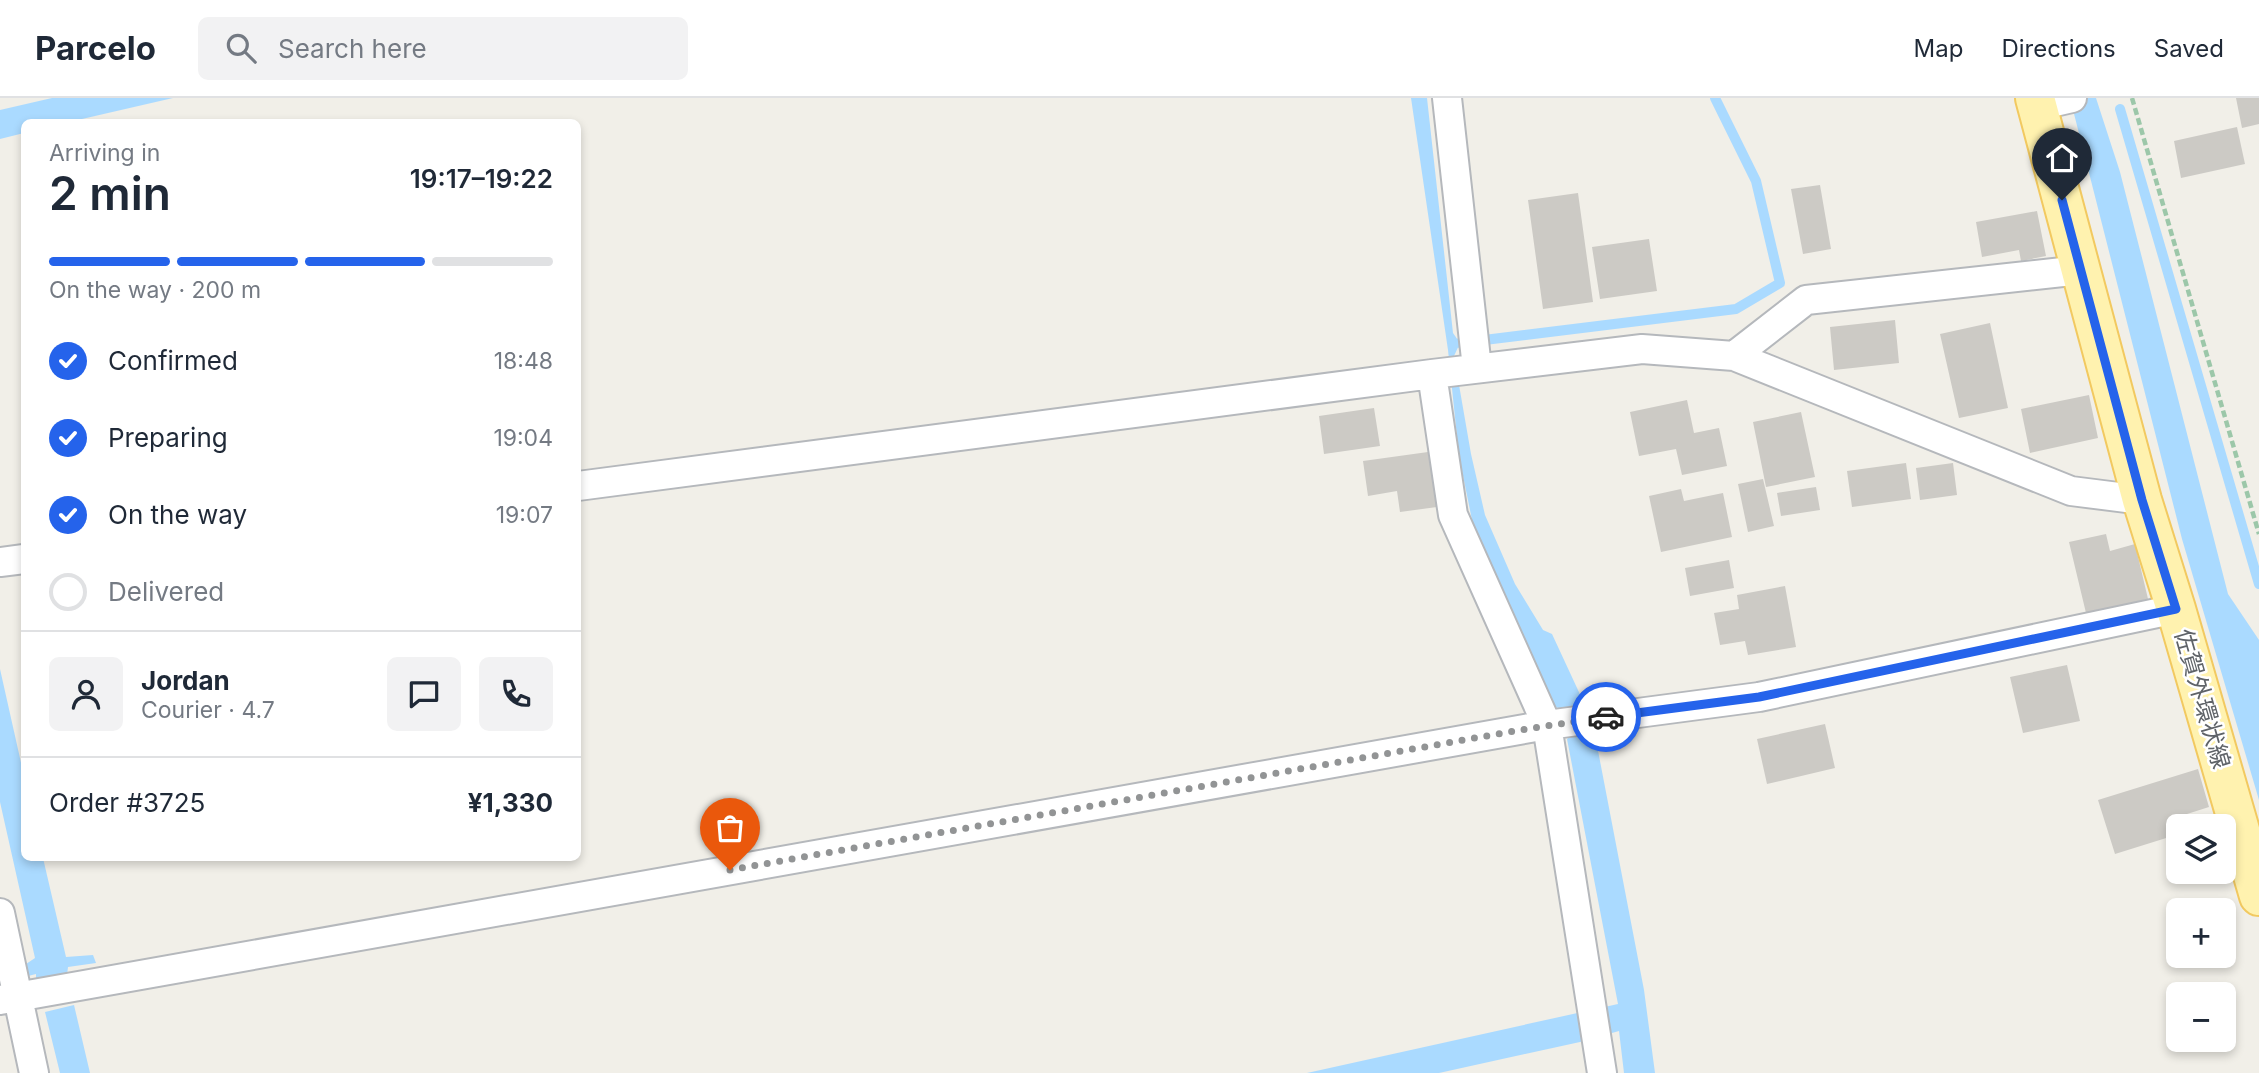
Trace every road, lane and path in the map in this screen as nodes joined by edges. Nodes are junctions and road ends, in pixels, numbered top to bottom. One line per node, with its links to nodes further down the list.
1 (1447, 98): 5 (street)
2 (2132, 98): 10 (path)
3 (2052, 101): 4 (main road, 佐賀外環状線)
4 (2081, 270): 6 (street); 9 (main road, 佐賀外環状線)
5 (1475, 351): 6 (street); 7 (street)
6 (1734, 356): 9 (street)
7 (1432, 374): 8 (street); 14 (street)
8 (581, 486)
9 (2142, 500): 13 (main road, 佐賀外環状線)
10 (2259, 534)
11 (21, 559): 12 (street)
12 (0, 562)
13 (2176, 609): 14 (street); 15 (main road, 佐賀外環状線)
14 (1565, 723): 17 (street); 19 (street)
15 (2259, 896)
16 (0, 914): 17 (street)
17 (18, 996): 18 (street)
18 (34, 1073)
19 (1602, 1073)

